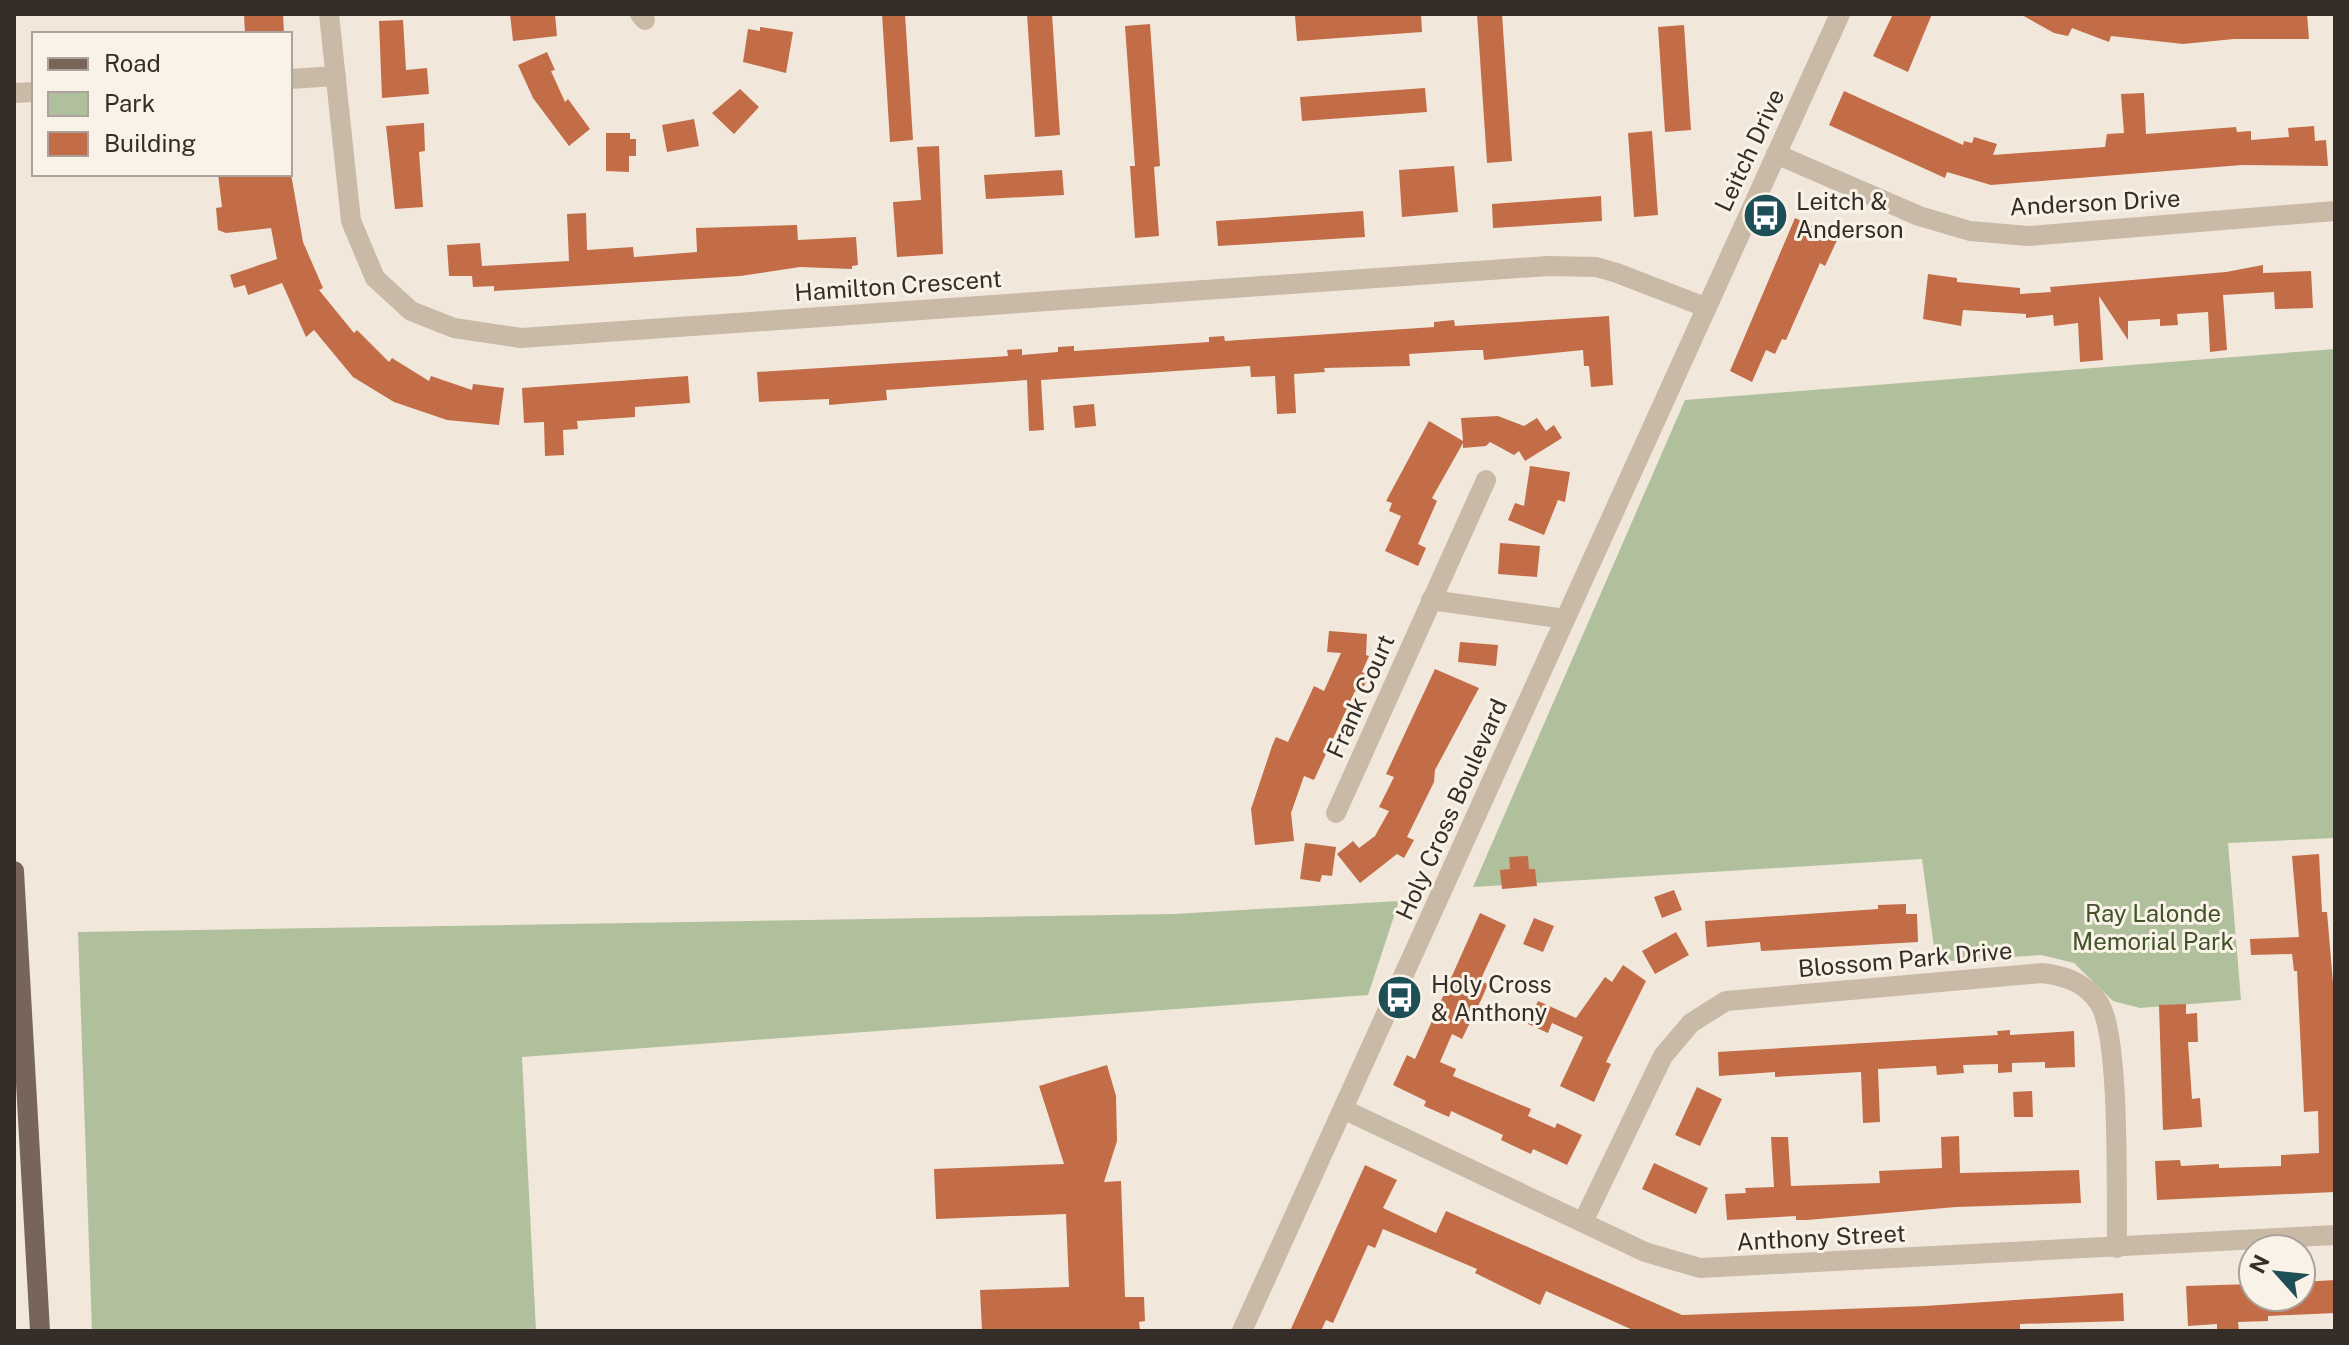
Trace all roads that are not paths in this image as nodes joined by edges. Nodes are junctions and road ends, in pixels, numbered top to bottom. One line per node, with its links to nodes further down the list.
1 (329, 14): 3 (street, Hamilton Crescent)
2 (1840, 14): 5 (street, Leitch Drive)
3 (336, 76): 4 (street); 7 (street, Hamilton Crescent)
4 (292, 79)
5 (1776, 154): 6 (street, Anderson Drive); 7 (street, Leitch Drive)
6 (2335, 211)
7 (1705, 307): 10 (street, Holy Cross Boulevard)
8 (1486, 480): 9 (street, Frank Court)
9 (1431, 600): 10 (street); 11 (street, Frank Court)
10 (1565, 619): 13 (street, Holy Cross Boulevard)
11 (1336, 813)
12 (14, 871): 17 (main road)
13 (1343, 1109): 14 (street, Anthony Street); 18 (street, Holy Cross Boulevard)
14 (1583, 1222): 16 (street, Anthony Street); 16 (street, Blossom Park Drive)
15 (2335, 1235): 16 (street, Anthony Street)
16 (2117, 1248)
17 (40, 1331)
18 (1242, 1331)

